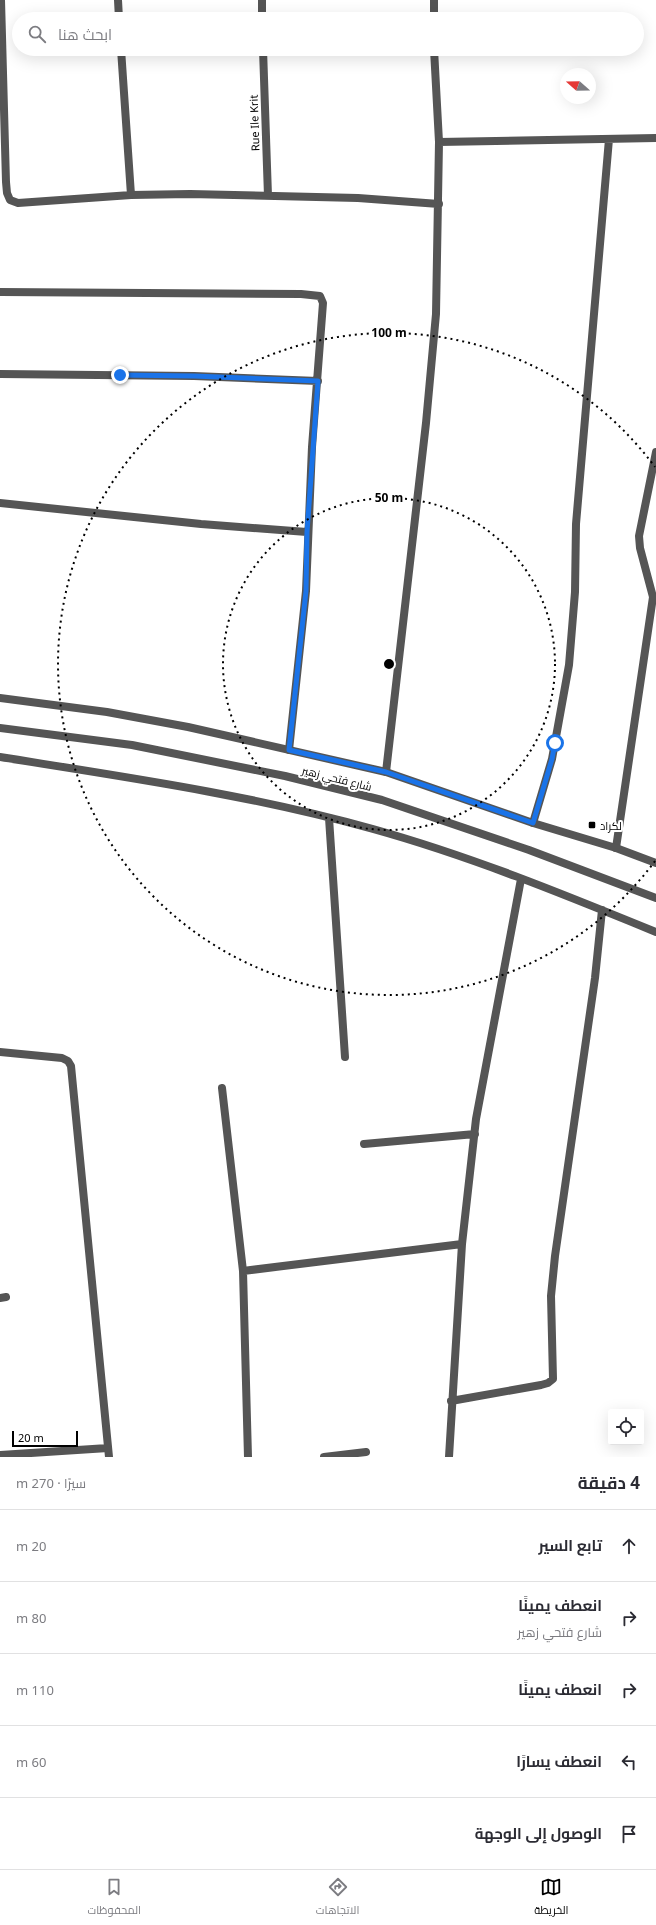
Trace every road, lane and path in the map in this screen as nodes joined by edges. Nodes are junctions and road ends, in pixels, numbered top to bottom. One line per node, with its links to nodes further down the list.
1 (1, 0): 14 (street)
2 (118, 0): 5 (street)
3 (262, 0): 6 (street)
4 (434, 0): 7 (street)
5 (119, 12)
6 (262, 12)
7 (434, 12)
8 (121, 56): 14 (street)
9 (263, 56): 15 (street, Rue Ile Krit)
10 (434, 56): 13 (street)
11 (656, 138): 12 (street)
12 (609, 139): 13 (street); 30 (street)
13 (439, 142): 16 (street)
14 (131, 195): 15 (street)
15 (268, 196): 16 (street)
16 (439, 204): 28 (street)
17 (0, 292): 19 (street)
18 (0, 374): 19 (street)
19 (318, 381): 22 (street)
20 (656, 452): 23 (street)
21 (0, 503): 22 (street)
22 (307, 532): 26 (street)
23 (654, 597): 31 (street)
24 (0, 698): 26 (street, شارع فتحي زهير)
25 (0, 728): 34 (street, شارع فتحي زهير)
26 (289, 750): 28 (street, شارع فتحي زهير)
27 (0, 757): 29 (street)
28 (386, 772): 30 (street, شارع فتحي زهير)
29 (329, 818): 33 (street); 38 (street)
30 (533, 823): 31 (street, شارع فتحي زهير)
31 (616, 848): 32 (street, شارع فتحي زهير)
32 (656, 864)
33 (521, 879): 35 (street); 40 (street)
34 (656, 898)
35 (602, 910): 36 (street); 44 (street)
36 (656, 932)
37 (0, 1052): 45 (street)
38 (345, 1057)
39 (222, 1088): 43 (street)
40 (475, 1134): 41 (street); 42 (street)
41 (364, 1144)
42 (462, 1244): 43 (street); 44 (street)
43 (243, 1271): 49 (street)
44 (451, 1402): 51 (street)
45 (108, 1448): 47 (street); 48 (street)
46 (366, 1452): 50 (street)
47 (0, 1455)
48 (109, 1457)
49 (248, 1457)
50 (324, 1457)
51 (449, 1457)

